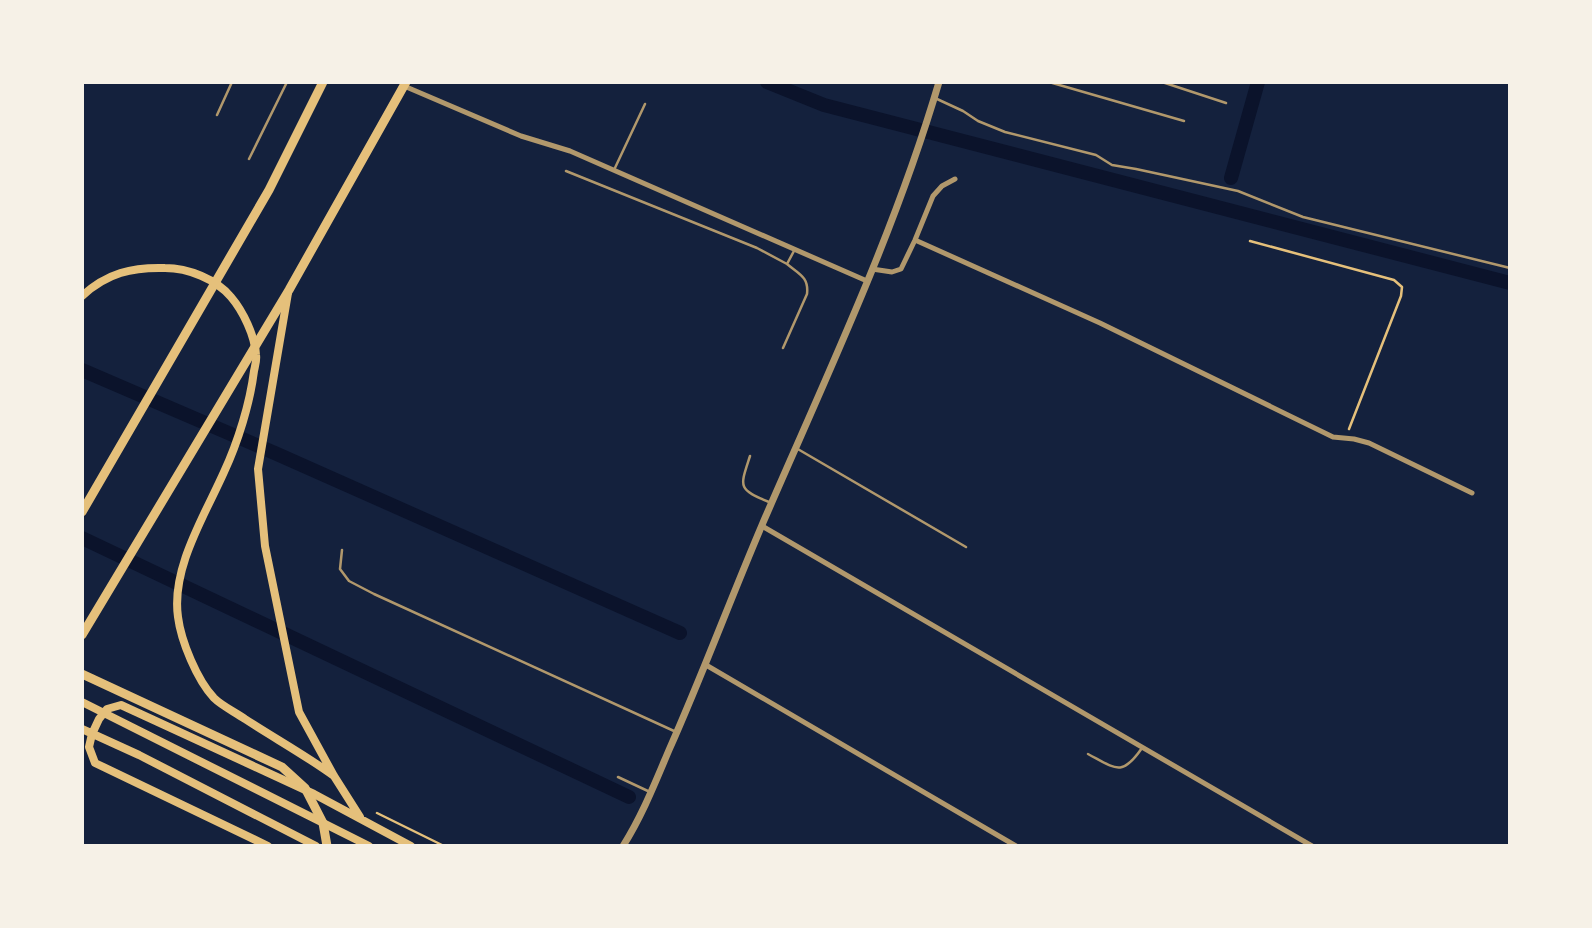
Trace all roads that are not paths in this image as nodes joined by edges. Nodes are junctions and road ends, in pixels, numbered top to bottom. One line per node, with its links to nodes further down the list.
1 (232, 82): 11 (lane)
2 (287, 82): 13 (lane)
3 (323, 82): 30 (main road)
4 (939, 82): 8 (street)
5 (1049, 82): 12 (lane)
6 (1162, 82): 9 (lane)
7 (405, 84): 14 (street); 23 (main road)
8 (934, 98): 20 (lane); 21 (street)
9 (1226, 103)
10 (645, 104): 14 (lane)
11 (217, 114)
12 (1184, 121)
13 (248, 159)
14 (614, 170): 18 (street)
15 (566, 171): 19 (lane)
16 (955, 179): 17 (street)
17 (915, 240): 21 (street); 28 (street)
18 (795, 249): 19 (lane); 22 (street)
19 (787, 264): 25 (lane)
20 (1510, 268)
21 (872, 269): 22 (street)
22 (867, 281): 26 (street)
23 (289, 290): 34 (main road); 42 (main road)
24 (82, 296): 42 (main road)
25 (783, 348)
26 (796, 448): 29 (street); 32 (lane)
27 (750, 456): 29 (lane)
28 (1472, 493)
29 (772, 504): 31 (street)
30 (84, 510)
31 (762, 526): 35 (street); 40 (street)
32 (965, 547)
33 (342, 550): 39 (lane)
34 (82, 635)
35 (706, 665): 39 (street); 52 (street)
36 (82, 674): 48 (main road)
37 (82, 702): 49 (main road)
38 (82, 729): 47 (main road)
39 (677, 733): 44 (street)
40 (1142, 748): 41 (lane); 53 (street)
41 (1088, 754)
42 (334, 776): 45 (main road)
43 (618, 777): 44 (lane)
44 (651, 792): 51 (street)
45 (362, 819): 46 (main road); 50 (main road)
46 (268, 846)
47 (316, 846)
48 (327, 846)
49 (369, 846)
50 (411, 846)
51 (623, 846)
52 (1016, 846)
53 (1312, 846)

